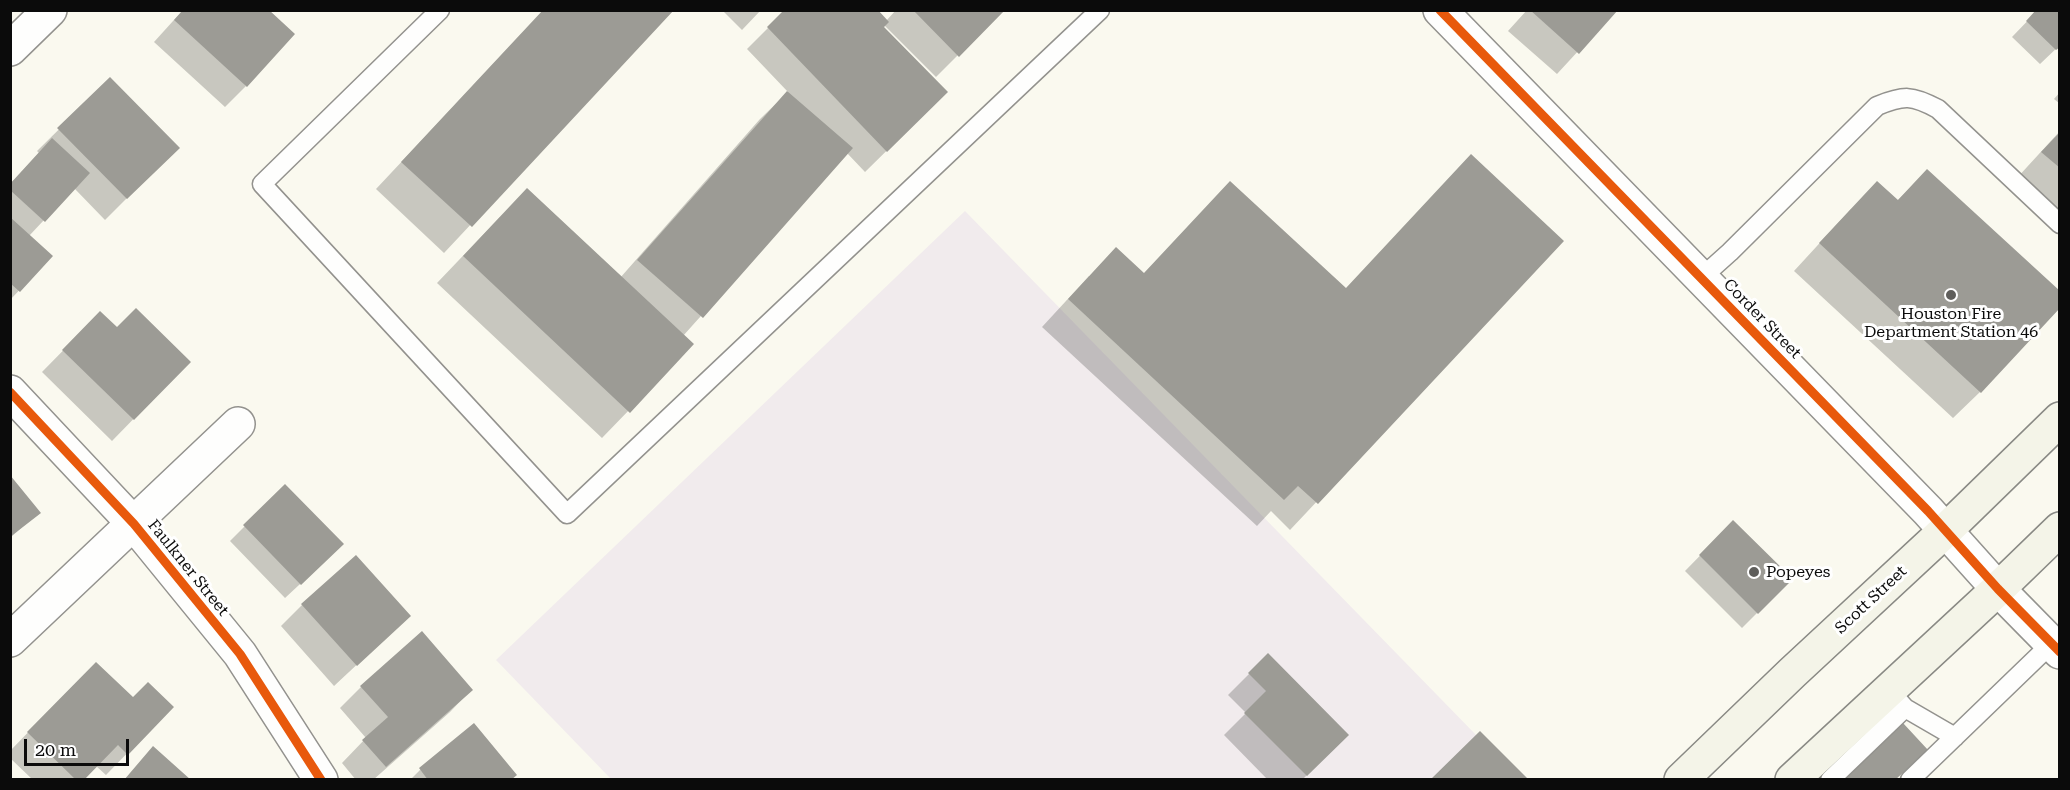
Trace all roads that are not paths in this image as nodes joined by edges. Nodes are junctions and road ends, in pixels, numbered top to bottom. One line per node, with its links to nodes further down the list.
1 (50, 10): 5 (street)
2 (440, 10): 3 (lane)
3 (1100, 10)
4 (1440, 10): 7 (street, Corder Street)
5 (10, 49)
6 (2060, 224): 7 (lane)
7 (1701, 278): 13 (street, Corder Street)
8 (10, 392): 11 (street, Faulkner Street)
9 (2060, 419): 13 (main road, Scott Street)
10 (238, 424): 11 (street)
11 (134, 525): 15 (street); 19 (street, Faulkner Street)
12 (2060, 529): 14 (main road)
13 (1946, 531): 14 (street, Corder Street); 20 (main road, Scott Street)
14 (1998, 589): 16 (street, Corder Street); 17 (main road)
15 (10, 640)
16 (2055, 648): 18 (lane)
17 (1897, 699): 18 (lane); 21 (main road); 22 (lane)
18 (1955, 737): 23 (lane)
19 (321, 780)
20 (1681, 780)
21 (1792, 780)
22 (1830, 780)
23 (1911, 780)

